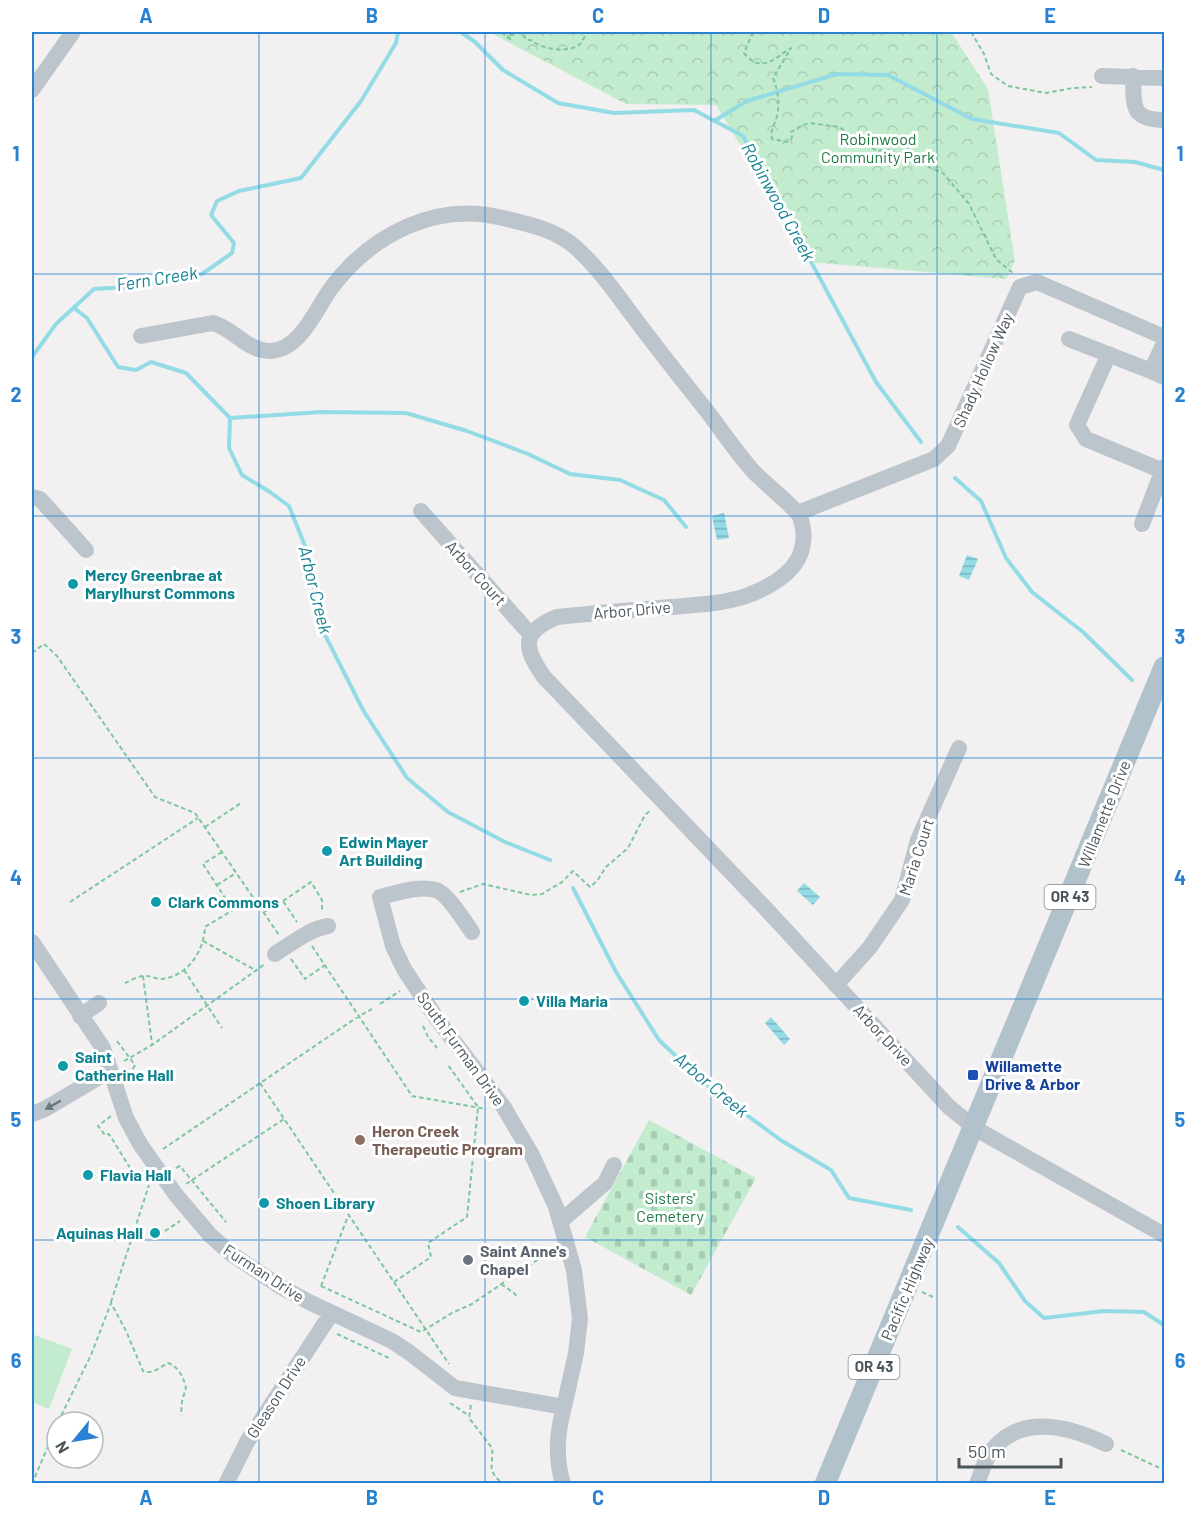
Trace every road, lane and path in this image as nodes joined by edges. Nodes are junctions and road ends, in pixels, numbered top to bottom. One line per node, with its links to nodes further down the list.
1 (73, 32): 9 (street)
2 (502, 32): 3 (path)
3 (588, 32)
4 (753, 32): 11 (path)
5 (971, 32): 8 (path)
6 (1133, 76): 7 (street); 8 (street); 10 (street)
7 (1164, 78)
8 (1101, 82)
9 (32, 90)
10 (1164, 120)
11 (1017, 279)
12 (141, 336): 21 (street)
13 (1164, 337): 21 (street, Shady Hollow Way)
14 (1070, 339): 16 (street)
15 (1164, 343): 17 (street)
16 (1108, 354): 17 (street); 18 (street)
17 (1158, 374)
18 (1164, 469): 22 (street)
19 (32, 497): 23 (street)
20 (421, 511): 24 (street, Arbor Court)
21 (798, 513): 24 (street, Arbor Drive)
22 (1142, 524)
23 (86, 550)
24 (531, 635): 28 (street, Arbor Drive)
25 (32, 653): 30 (path)
26 (1164, 667): 70 (main road, Willamette Drive / OR 43)
27 (959, 748): 51 (street, Maria Court)
28 (661, 801): 35 (path); 51 (street, Arbor Drive)
29 (241, 802): 31 (path)
30 (199, 818): 31 (path); 37 (path)
31 (205, 827): 32 (path)
32 (222, 852): 33 (path); 34 (path)
33 (236, 873): 34 (path); 38 (path)
34 (217, 885): 43 (path)
35 (444, 896): 41 (street); 81 (street, South Furman Drive)
36 (283, 901): 38 (path); 39 (path); 40 (path)
37 (70, 902)
38 (264, 912): 42 (path)
39 (325, 920): 46 (street)
40 (302, 929)
41 (472, 932)
42 (282, 938)
43 (203, 941): 48 (path); 55 (path)
44 (309, 941): 47 (path)
45 (32, 942): 57 (street, Furman Drive)
46 (283, 956): 47 (path)
47 (325, 965): 58 (path)
48 (184, 970): 49 (path); 55 (path)
49 (143, 976): 50 (path); 60 (path)
50 (125, 983)
51 (836, 985): 70 (street, Arbor Drive)
52 (401, 990): 54 (path)
53 (99, 1003): 57 (street)
54 (380, 1004)
55 (207, 1006): 59 (path); 60 (path)
56 (372, 1009): 58 (path)
57 (80, 1016): 63 (street, Furman Drive)
58 (360, 1017): 65 (path); 66 (path)
59 (222, 1028)
60 (152, 1045): 61 (path)
61 (130, 1057): 63 (path); 64 (path)
62 (448, 1065): 66 (path)
63 (110, 1071): 68 (street, one-way to 68); 94 (street, Furman Drive)
64 (130, 1082)
65 (260, 1083): 69 (path); 72 (path)
66 (478, 1107): 88 (path)
67 (108, 1108): 76 (path)
68 (32, 1114)
69 (284, 1119): 78 (path); 79 (path)
70 (975, 1128): 84 (street, Arbor Drive); 112 (main road, Pacific Highway / OR 43)
71 (158, 1144): 72 (path)
72 (161, 1150): 73 (path)
73 (166, 1157)
74 (171, 1163): 78 (path)
75 (614, 1166): 81 (street)
76 (146, 1175)
77 (151, 1181): 93 (path)
78 (190, 1181): 82 (path)
79 (348, 1215): 88 (path); 90 (path)
80 (182, 1220): 83 (path)
81 (561, 1221): 101 (street, South Furman Drive)
82 (226, 1222)
83 (165, 1231)
84 (1164, 1235)
85 (554, 1249): 87 (path)
86 (503, 1264): 87 (path)
87 (509, 1279): 89 (path)
88 (394, 1282): 95 (path)
89 (501, 1284): 92 (path); 95 (path)
90 (321, 1286): 91 (path); 95 (path)
91 (319, 1292)
92 (518, 1298)
93 (111, 1303): 102 (path); 103 (path)
94 (331, 1314): 101 (street, Furman Drive); 109 (street, Gleason Drive)
95 (427, 1330): 98 (path)
96 (336, 1332): 97 (path)
97 (397, 1362)
98 (453, 1370)
99 (444, 1398): 104 (path)
100 (472, 1399): 104 (path)
101 (564, 1407): 111 (street)
102 (65, 1410)
103 (181, 1414)
104 (468, 1414): 110 (path)
105 (1106, 1444): 107 (path); 113 (street)
106 (45, 1454): 108 (path)
107 (1164, 1470)
108 (32, 1484)
109 (226, 1484)
110 (504, 1484)
111 (563, 1484)
112 (825, 1484)
113 (977, 1484)

